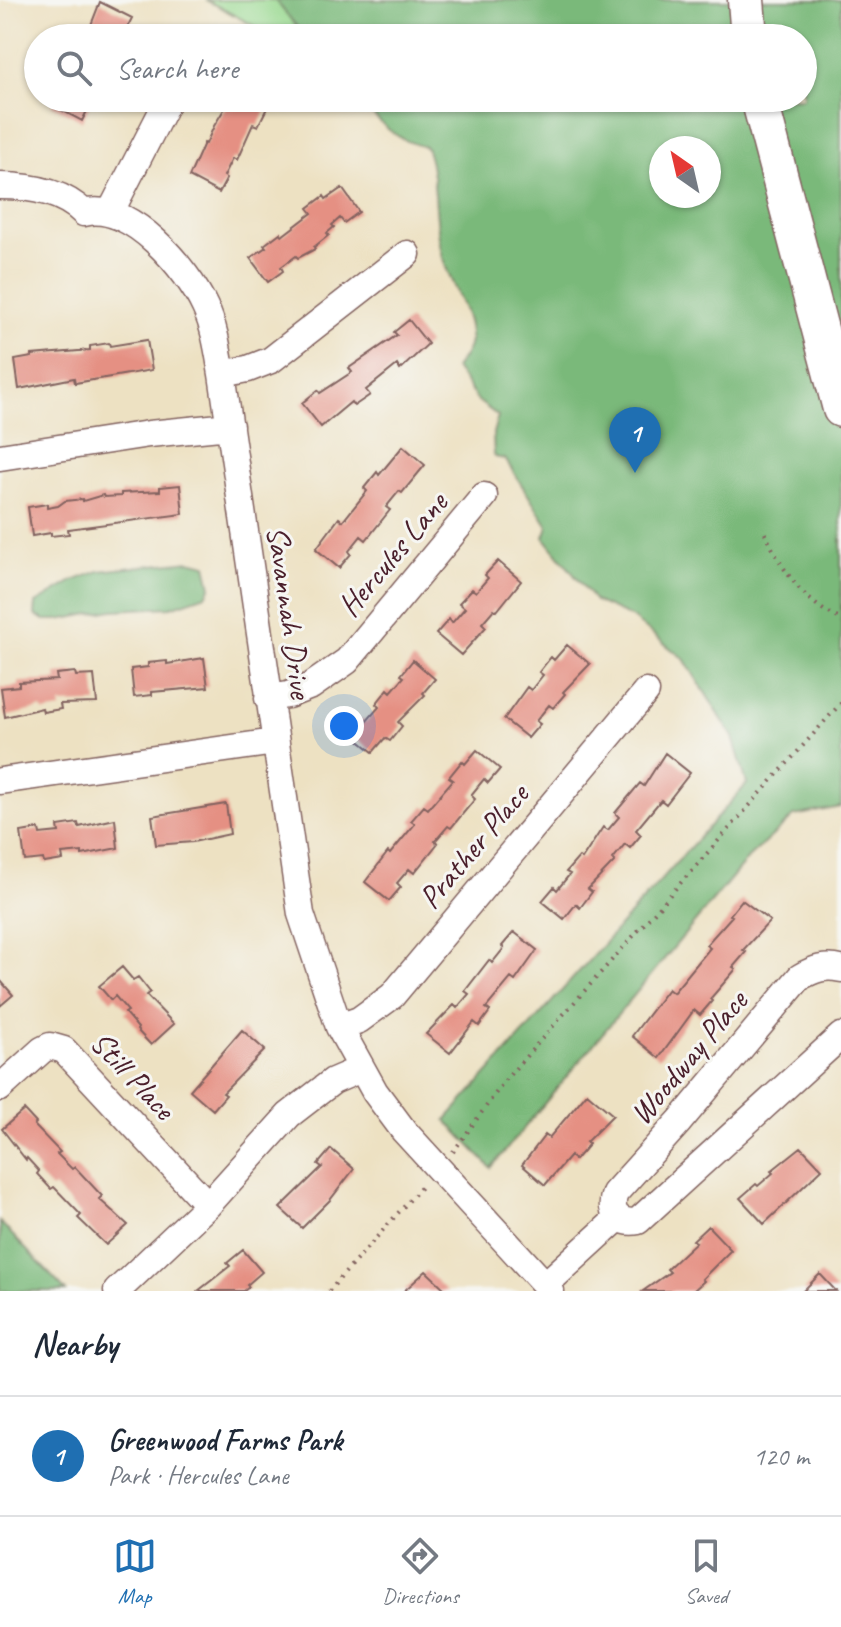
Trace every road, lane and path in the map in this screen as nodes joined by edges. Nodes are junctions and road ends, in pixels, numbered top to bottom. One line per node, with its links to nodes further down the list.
1 (746, 0): 2 (street)
2 (748, 24)
3 (162, 112): 6 (street)
4 (763, 112): 9 (street)
5 (0, 186): 6 (street, Savannah Drive)
6 (110, 213): 8 (street, Savannah Drive)
7 (407, 254): 8 (street)
8 (222, 374): 10 (street, Savannah Drive)
9 (841, 409)
10 (230, 426): 11 (street); 16 (street, Savannah Drive)
11 (0, 457)
12 (484, 496): 16 (street, Hercules Lane)
13 (765, 533): 14 (path)
14 (841, 619)
15 (646, 692): 21 (street, Prather Place)
16 (268, 698): 18 (street, Savannah Drive)
17 (841, 703): 25 (path)
18 (275, 742): 19 (street); 21 (street, Savannah Drive)
19 (0, 781)
20 (841, 969): 27 (street, Woodway Place)
21 (339, 1027): 23 (street, Savannah Drive)
22 (841, 1036): 27 (street)
23 (361, 1069): 25 (street, Savannah Drive); 26 (street)
24 (0, 1088): 26 (street, Still Place)
25 (438, 1169): 28 (street, Savannah Drive); 30 (path)
26 (208, 1205): 29 (street)
27 (618, 1218): 28 (street)
28 (548, 1288)
29 (117, 1291)
30 (329, 1291)

